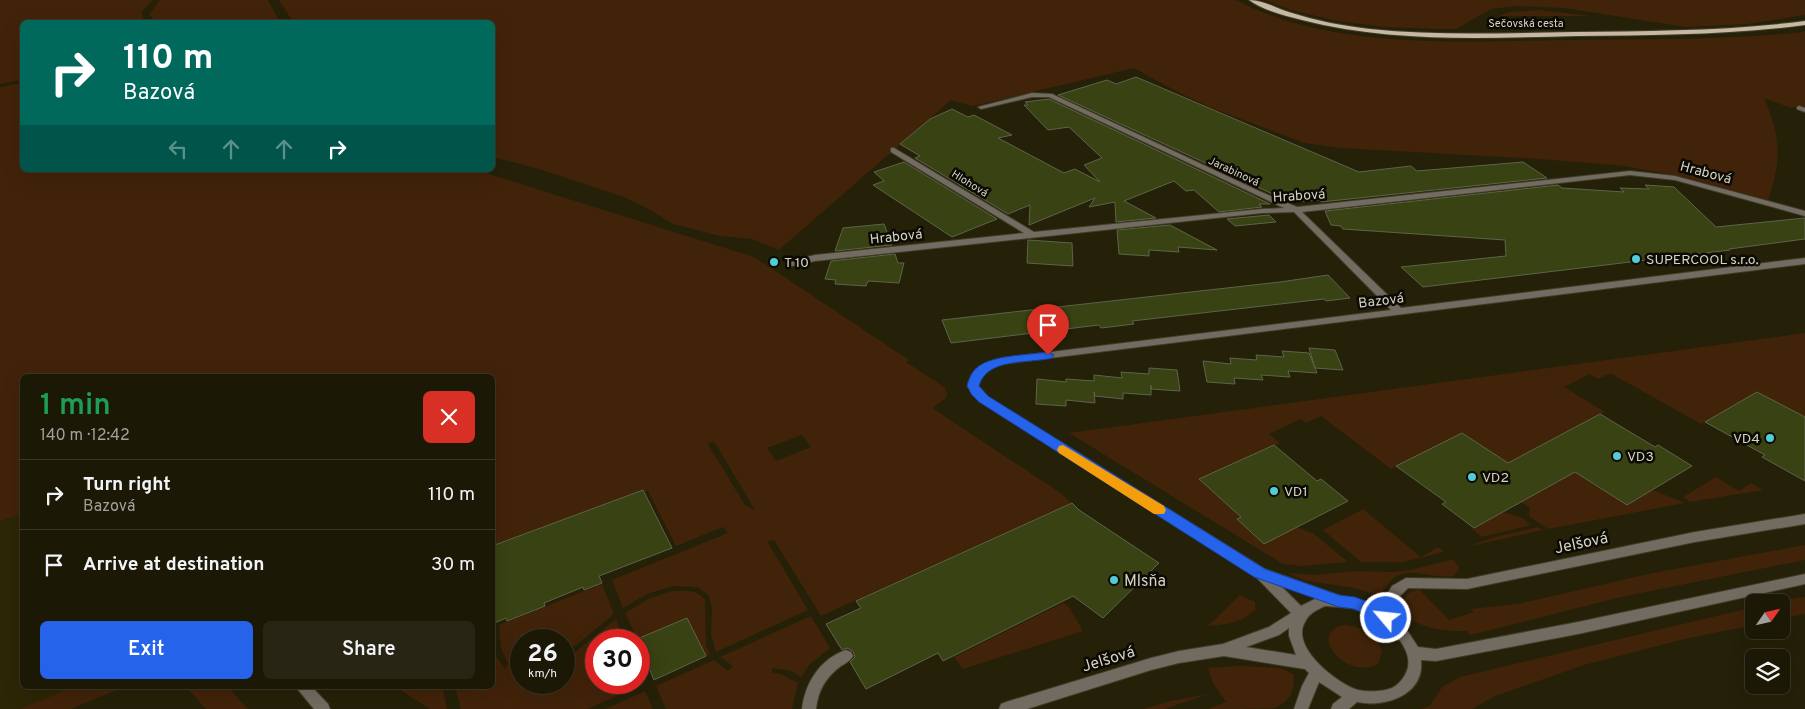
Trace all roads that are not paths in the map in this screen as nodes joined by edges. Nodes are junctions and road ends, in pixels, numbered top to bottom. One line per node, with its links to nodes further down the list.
1 (1252, 0): 2 (main road, Sečovská cesta)
2 (1805, 23)
3 (981, 107): 5 (street, Jarabinová)
4 (894, 150): 7 (street, Hlohová)
5 (1296, 210): 6 (street, Hrabová); 7 (street, Hrabová); 10 (street, Jarabinová)
6 (1805, 214)
7 (1034, 236): 9 (street, Hrabová)
8 (1805, 261): 10 (street, Bazová)
9 (792, 263)
10 (1399, 312): 12 (street, Bazová)
11 (1805, 519): 16 (street, Jelšová)
12 (1260, 573): 14 (street); 15 (street)
13 (1805, 579): 18 (street)
14 (1339, 601): 15 (street); 16 (street)
15 (1301, 614): 17 (street); 20 (street)
16 (1386, 618): 18 (street)
17 (1223, 650): 20 (street); 25 (street, Jelšová)
18 (1413, 653): 22 (street)
19 (846, 656): 24 (street)
20 (1312, 668): 22 (street); 26 (street)
21 (305, 689): 23 (street)
22 (1355, 695): 27 (street)
23 (323, 709)
24 (809, 709)
25 (1006, 709)
26 (1301, 709)
27 (1338, 709)

